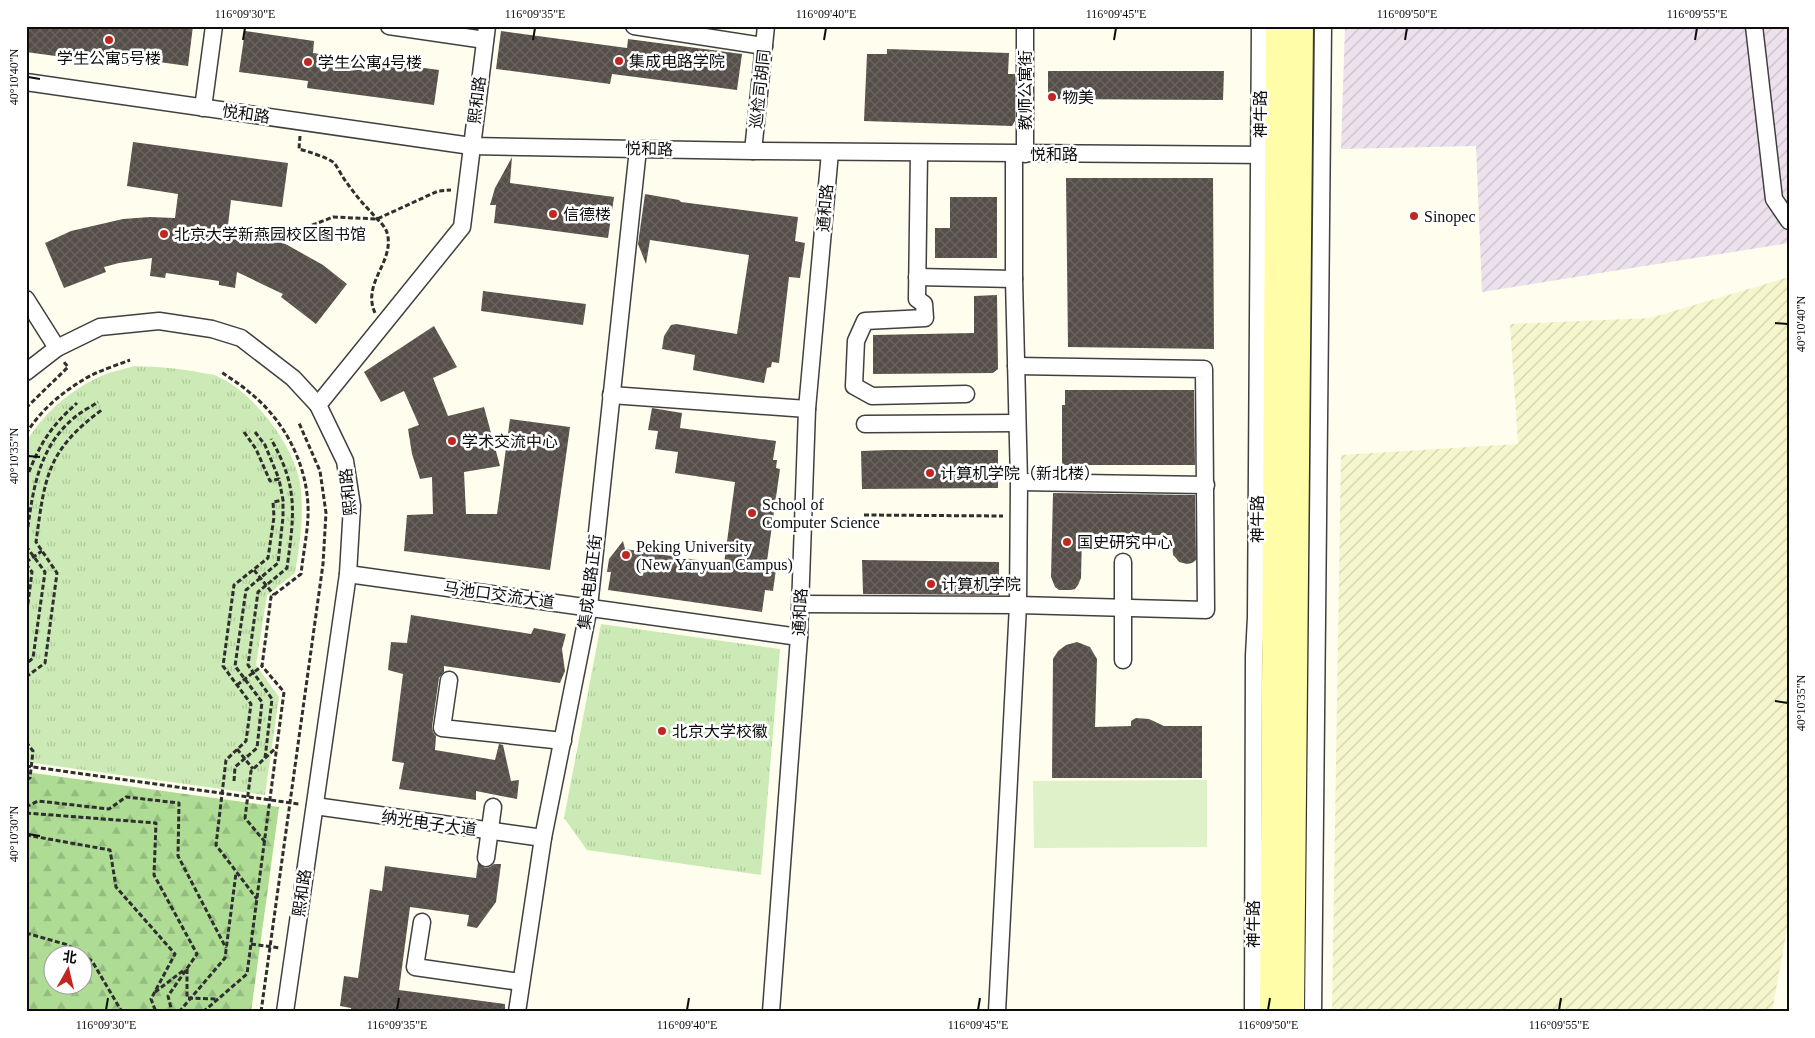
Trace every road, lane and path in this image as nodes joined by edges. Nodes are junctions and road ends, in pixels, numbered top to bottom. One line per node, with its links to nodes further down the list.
1 (214, 26): 14 (street)
2 (389, 26): 11 (street)
3 (634, 26): 12 (street)
4 (766, 26): 12 (street, 巡检司胡同)
5 (1025, 26): 21 (street, 教师公寓街)
6 (1260, 26): 22 (street, 神牛路)
7 (1278, 26): 22 (main road, 神牛路)
8 (1301, 26): 129 (main road)
9 (1323, 26): 130 (street)
10 (1754, 26): 25 (street)
11 (486, 33): 16 (street, 熙和路)
12 (764, 46): 18 (street, 巡检司胡同)
13 (26, 82): 14 (street, 悦和路)
14 (204, 108): 15 (street, 悦和路)
15 (302, 122): 16 (street, 悦和路); 24 (path)
16 (471, 146): 17 (street, 悦和路); 23 (street, 熙和路)
17 (638, 149): 18 (street, 悦和路); 37 (street, 集成电路正街)
18 (753, 151): 19 (street, 悦和路)
19 (830, 152): 20 (street, 悦和路); 43 (street, 通和路)
20 (919, 152): 21 (street, 悦和路); 27 (street)
21 (1019, 154): 22 (street, 悦和路); 28 (street, 教师公寓街)
22 (1268, 155): 127 (street, 神牛路); 128 (main road, 神牛路)
23 (466, 190): 24 (path); 30 (street, 熙和路)
24 (376, 219): 26 (path); 30 (path)
25 (1789, 221)
26 (305, 228)
27 (918, 277): 28 (street); 36 (street)
28 (1014, 279): 33 (street, 教师公寓街)
29 (26, 299): 31 (street)
30 (381, 327): 40 (street, 熙和路)
31 (57, 348): 34 (street); 40 (street); 41 (path)
32 (130, 360): 49 (path)
33 (1016, 366): 45 (street, 教师公寓街); 54 (street)
34 (26, 372)
35 (220, 372): 67 (path)
36 (966, 394)
37 (611, 395): 43 (street); 71 (street, 集成电路正街)
38 (98, 402): 58 (path)
39 (78, 403): 51 (path)
40 (318, 405): 64 (street, 熙和路)
41 (26, 408)
42 (103, 409): 59 (path)
43 (807, 409): 68 (street, 通和路)
44 (299, 423): 95 (path)
45 (1018, 423): 46 (street); 53 (street, 教师公寓街)
46 (865, 424)
47 (244, 432): 52 (path)
48 (255, 432): 52 (path)
49 (26, 434)
50 (271, 439): 66 (path)
51 (26, 479)
52 (279, 479): 55 (path)
53 (1019, 482): 54 (street); 57 (street, 教师公寓街)
54 (1206, 485): 70 (street)
55 (283, 500): 63 (path); 65 (path)
56 (864, 514): 57 (path)
57 (1019, 516): 69 (street, 教师公寓街)
58 (26, 544): 60 (path)
59 (42, 551): 60 (path); 78 (path)
60 (34, 557): 62 (path); 75 (path)
61 (1123, 562): 70 (street)
62 (26, 563): 72 (path)
63 (254, 570): 65 (path); 81 (path)
64 (348, 574): 71 (street, 马池口交流大道); 96 (street, 熙和路)
65 (260, 578): 66 (path); 79 (path)
66 (266, 586): 67 (path); 77 (path)
67 (274, 595): 76 (path)
68 (800, 604): 69 (street); 73 (street, 通和路)
69 (1018, 605): 70 (street); 126 (street, 教师公寓街)
70 (1122, 606): 74 (street)
71 (589, 607): 73 (street, 马池口交流大道); 82 (street, 集成电路正街)
72 (26, 618)
73 (799, 637): 125 (street, 通和路)
74 (1123, 660)
75 (26, 664)
76 (262, 666): 77 (path); 84 (path)
77 (253, 673): 79 (path); 86 (path)
78 (26, 677)
79 (245, 679): 81 (path); 87 (path)
80 (448, 680): 82 (street)
81 (237, 685): 85 (path)
82 (563, 741): 102 (street, 集成电路正街)
83 (26, 742): 88 (path)
84 (277, 747): 86 (path); 94 (path)
85 (237, 749): 87 (path); 92 (path)
86 (265, 758): 89 (path)
87 (245, 759): 89 (path); 91 (path)
88 (28, 767): 90 (path); 92 (path)
89 (253, 769): 93 (path)
90 (26, 780)
91 (234, 781)
92 (222, 794): 93 (path); 105 (path)
93 (248, 797): 94 (path); 103 (path)
94 (270, 800): 95 (path); 103 (path)
95 (290, 803): 96 (path); 110 (path)
96 (315, 806): 100 (street, 纳光电子大道); 123 (street, 熙和路)
97 (26, 807): 111 (path)
98 (492, 807): 100 (street)
99 (26, 813): 112 (path)
100 (489, 831): 102 (street, 纳光电子大道); 104 (street)
101 (26, 835): 114 (path)
102 (543, 838): 113 (street, 集成电路正街)
103 (264, 842): 106 (path)
104 (486, 858)
105 (236, 872): 106 (path); 111 (path)
106 (257, 899): 109 (path)
107 (422, 922): 113 (street)
108 (26, 933): 117 (path)
109 (251, 944): 110 (path); 116 (path)
110 (270, 946): 122 (path)
111 (226, 948): 115 (path)
112 (187, 969): 114 (path); 115 (path); 119 (path)
113 (520, 982): 124 (street, 集成电路正街)
114 (154, 993): 118 (path)
115 (190, 998): 116 (path); 120 (path)
116 (218, 999): 121 (path)
117 (122, 1012)
118 (156, 1012)
119 (172, 1012)
120 (178, 1012)
121 (203, 1012)
122 (261, 1012)
123 (285, 1012)
124 (517, 1012)
125 (771, 1012)
126 (997, 1012)
127 (1253, 1012)
128 (1272, 1012)
129 (1292, 1012)
130 (1313, 1012)

